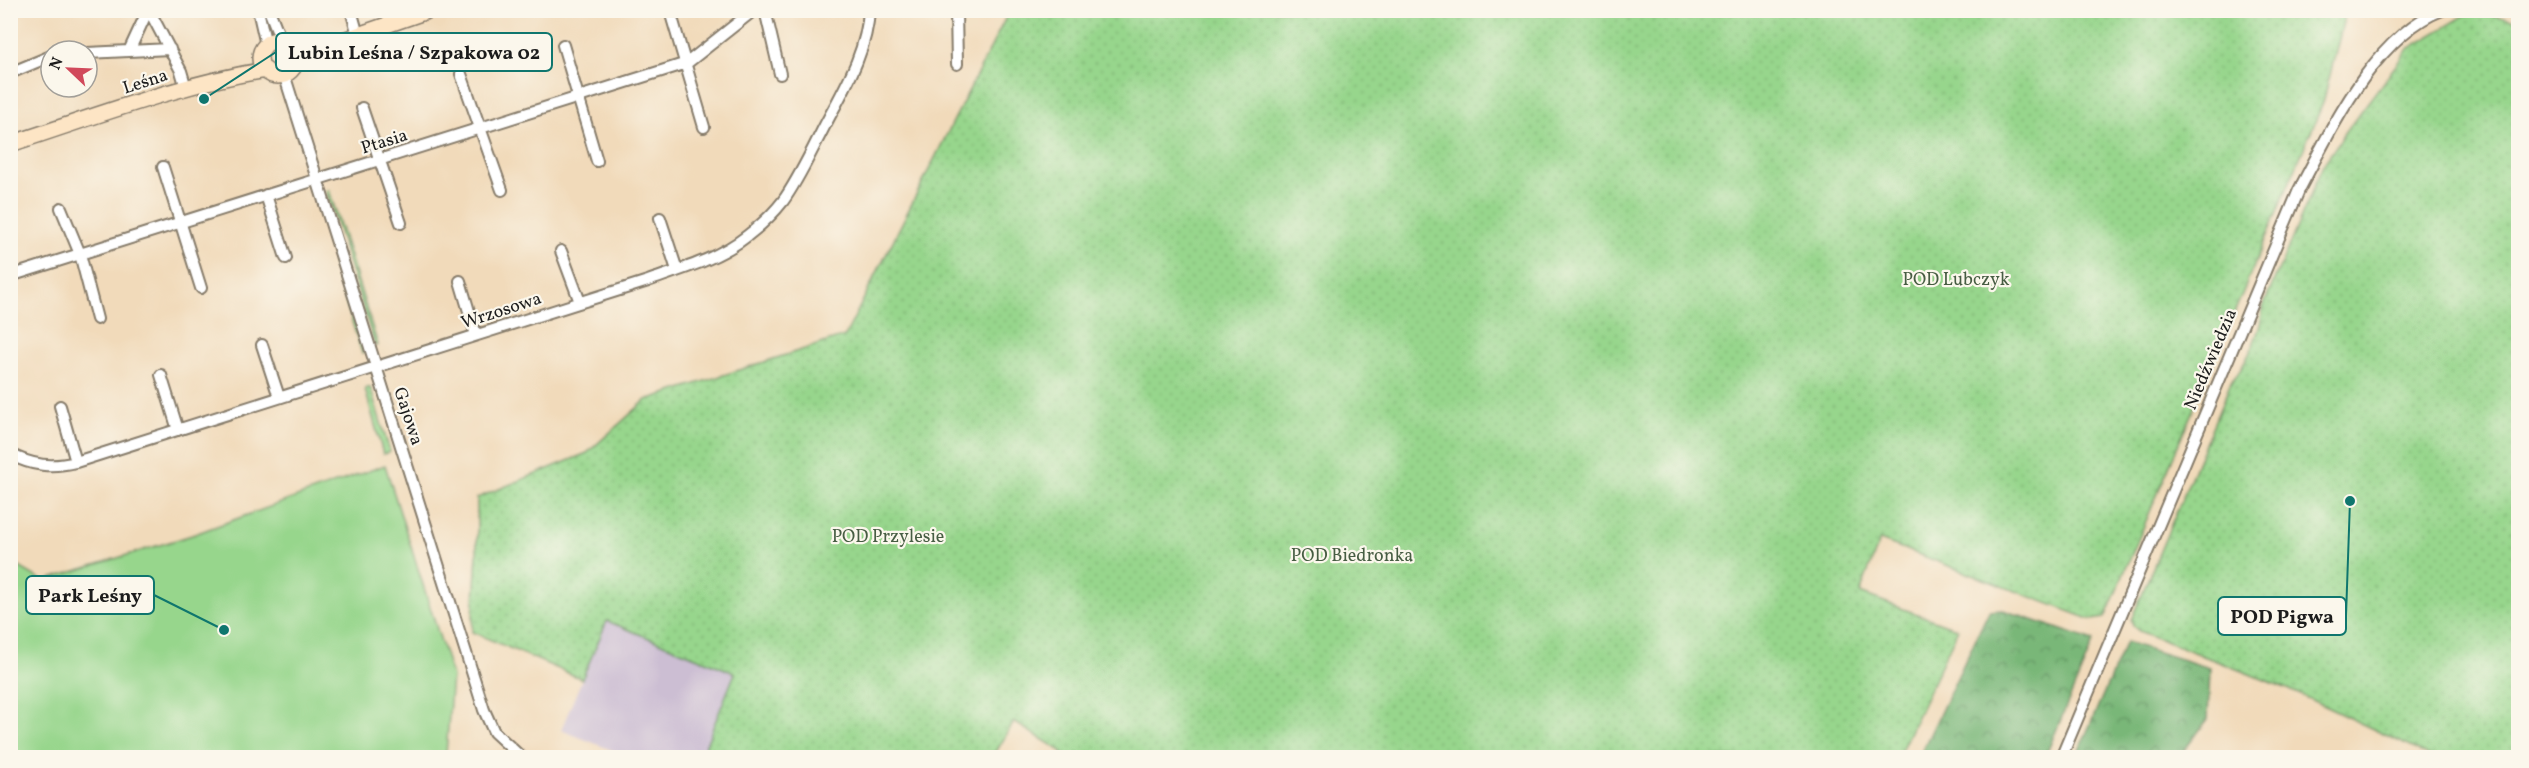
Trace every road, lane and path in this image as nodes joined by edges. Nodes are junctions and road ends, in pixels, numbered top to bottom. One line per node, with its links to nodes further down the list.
1 (148, 10): 14 (street); 16 (street)
2 (258, 10): 18 (street)
3 (269, 10): 15 (street)
4 (351, 10): 12 (street)
5 (430, 10): 12 (street)
6 (670, 10): 20 (street)
7 (754, 10): 20 (street, Ptasia)
8 (765, 10): 25 (street)
9 (869, 10): 45 (street, Wrzosowa)
10 (956, 10): 21 (street)
11 (2442, 10): 61 (street, Niedźwiedzia)
12 (358, 34): 15 (street)
13 (562, 45): 27 (street)
14 (170, 49): 16 (street, Leśna); 26 (street)
15 (290, 50): 18 (street); 23 (street)
16 (129, 51): 17 (street, Leśna)
17 (99, 52)
18 (264, 58): 23 (street); 26 (street, Leśna)
19 (39, 61): 22 (street)
20 (687, 63): 27 (street, Ptasia); 30 (street)
21 (957, 64)
22 (10, 73)
23 (284, 74): 35 (street, Gajowa)
24 (461, 74): 29 (street)
25 (780, 74)
26 (186, 88): 31 (street, Leśna)
27 (579, 98): 29 (street, Ptasia); 33 (street)
28 (362, 108): 32 (street)
29 (480, 127): 32 (street, Ptasia); 36 (street)
30 (704, 127)
31 (10, 144)
32 (379, 159): 35 (street, Ptasia); 40 (street)
33 (597, 161)
34 (163, 167): 41 (street)
35 (317, 180): 37 (street, Ptasia); 53 (street, Gajowa)
36 (502, 189)
37 (266, 195): 41 (street, Ptasia); 44 (street)
38 (61, 208): 43 (street)
39 (660, 218): 45 (street)
40 (401, 223)
41 (182, 224): 43 (street, Ptasia); 48 (street)
42 (561, 251): 49 (street)
43 (80, 254): 46 (street, Ptasia); 50 (street)
44 (286, 258)
45 (678, 270): 49 (street, Wrzosowa)
46 (10, 276)
47 (460, 281): 51 (street)
48 (201, 288)
49 (580, 302): 51 (street, Wrzosowa)
50 (97, 319)
51 (476, 335): 53 (street, Wrzosowa)
52 (262, 345): 55 (street)
53 (376, 366): 55 (street, Wrzosowa); 60 (street, Gajowa)
54 (160, 375): 57 (street)
55 (279, 397): 57 (street, Wrzosowa)
56 (60, 406): 59 (street)
57 (178, 430): 59 (street, Wrzosowa)
58 (10, 454): 59 (street, Wrzosowa)
59 (76, 462)
60 (522, 758)
61 (2061, 758)

